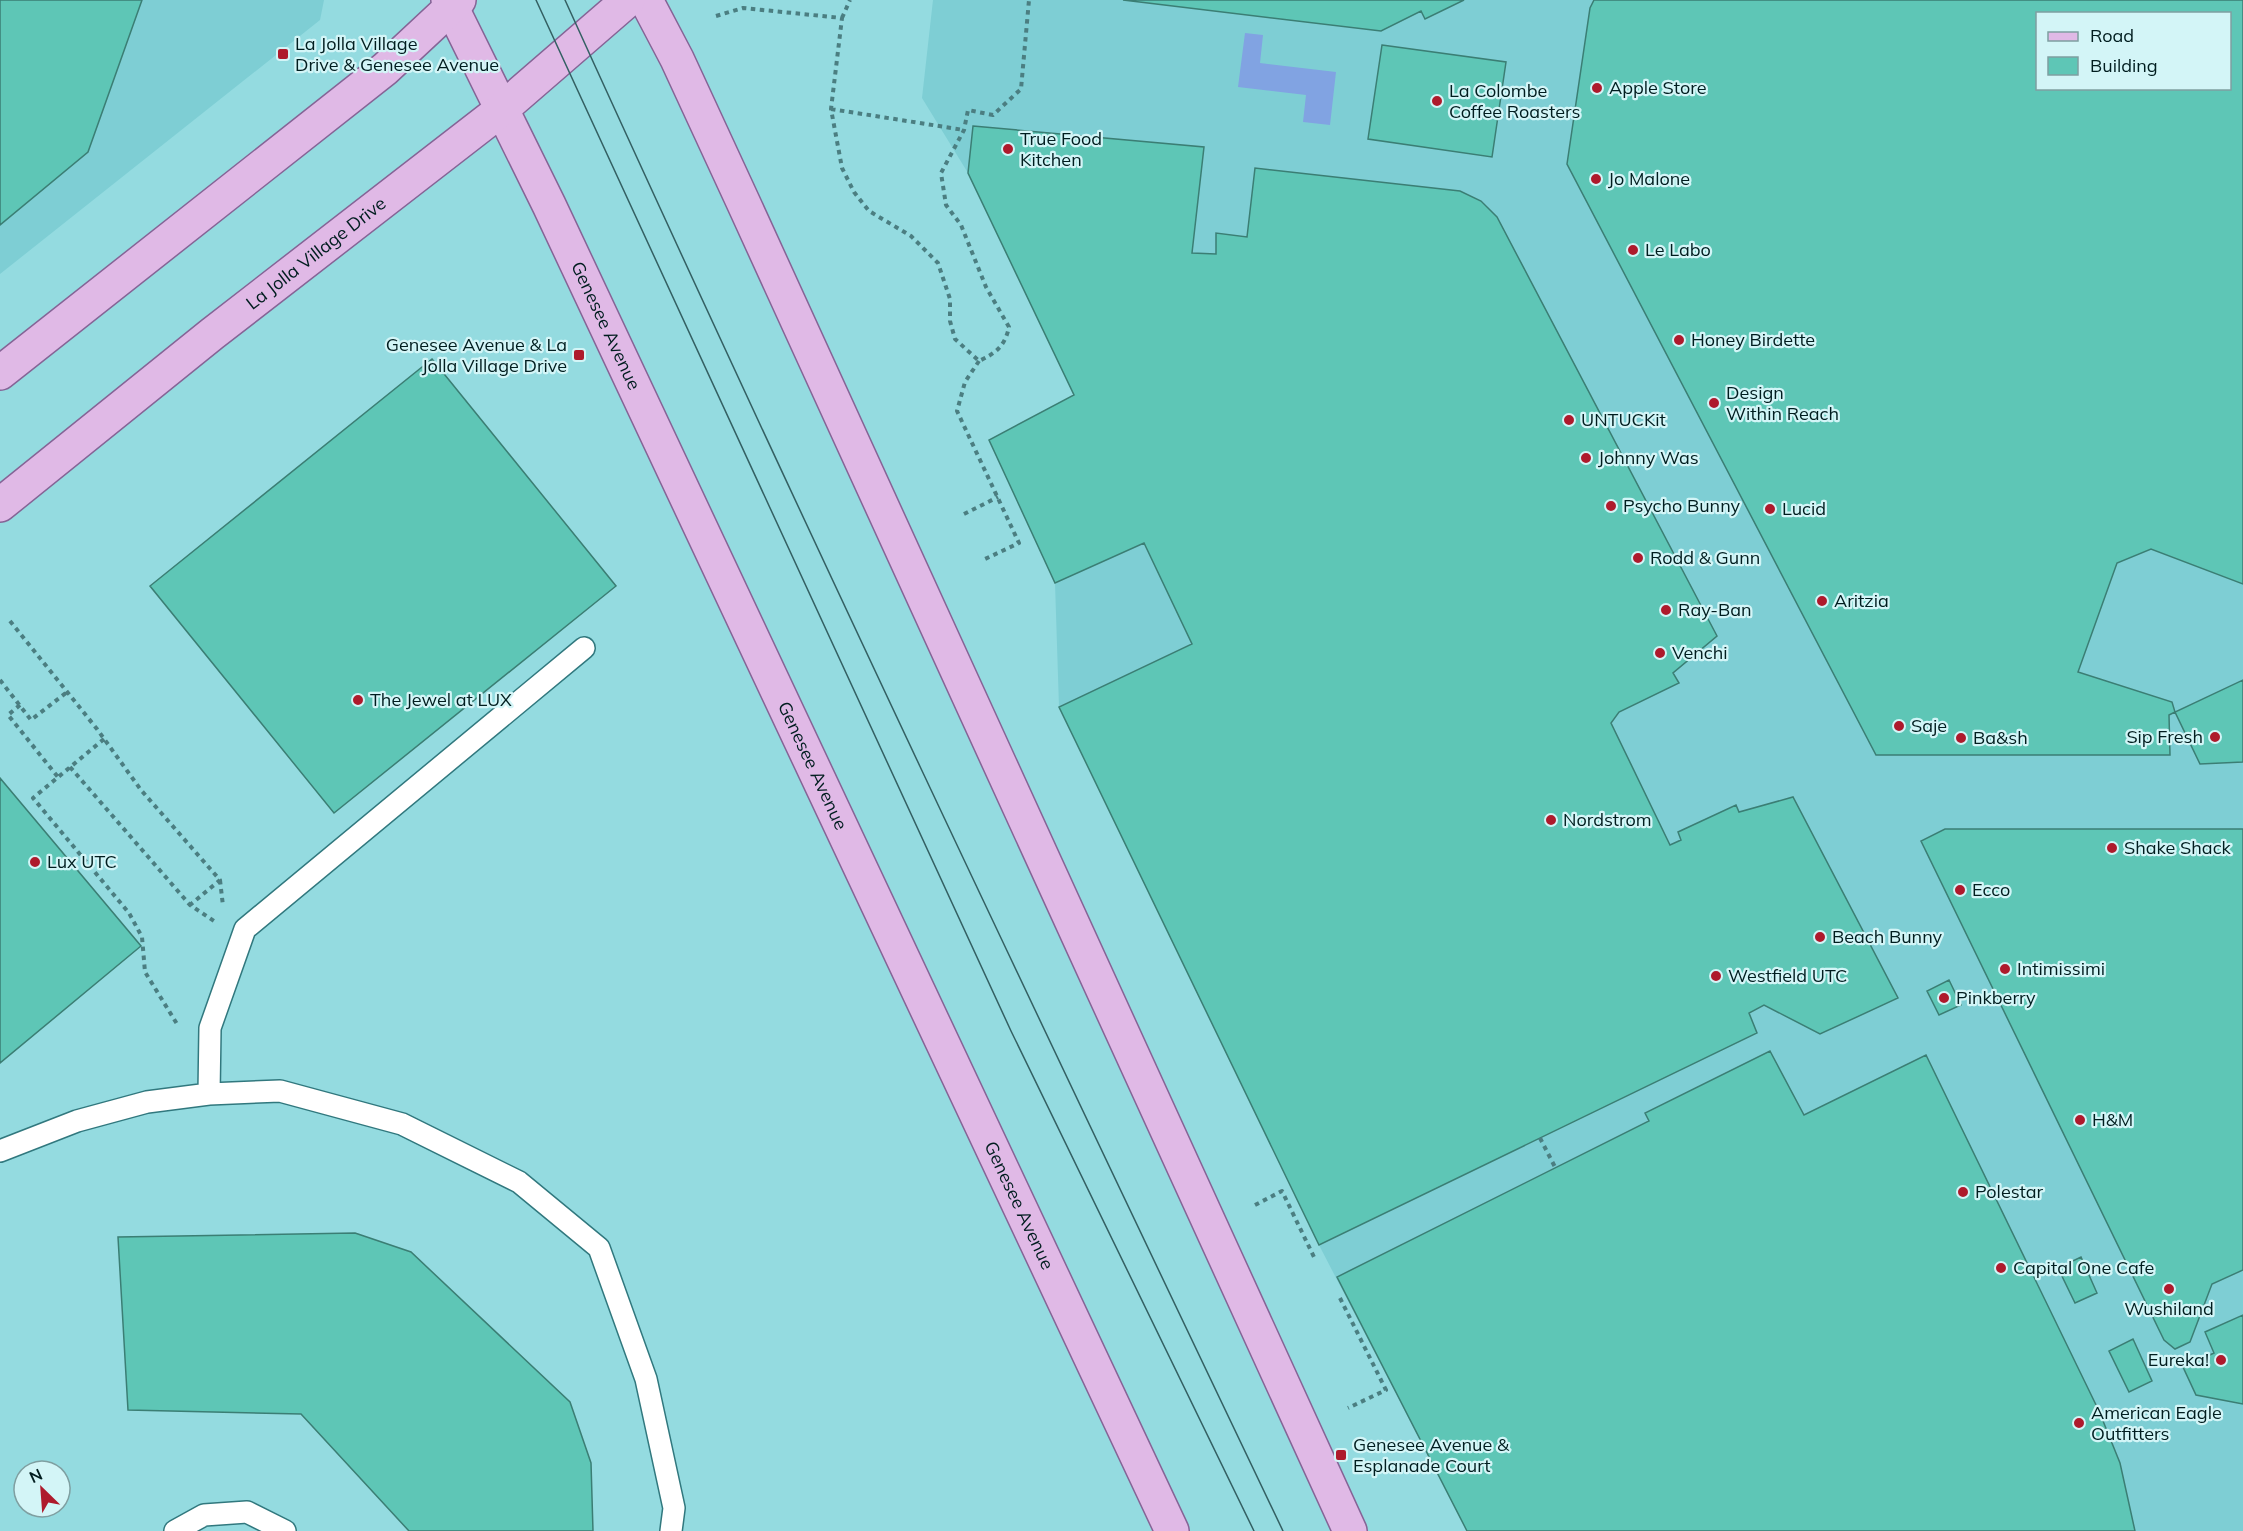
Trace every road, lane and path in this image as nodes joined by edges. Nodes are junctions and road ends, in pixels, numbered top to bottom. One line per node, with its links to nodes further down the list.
1 (628, 0): 9 (main road, La Jolla Village Drive)
2 (646, 0): 40 (main road)
3 (850, 0): 7 (path)
4 (1029, 0): 10 (path)
5 (453, 2): 9 (main road, Genesee Avenue); 12 (main road)
6 (716, 16): 7 (path)
7 (843, 18): 8 (path)
8 (831, 109): 10 (path); 11 (path)
9 (501, 110): 14 (main road, La Jolla Village Drive); 39 (main road, Genesee Avenue)
10 (964, 129): 11 (path)
11 (979, 361): 13 (path)
12 (0, 373)
13 (998, 497): 15 (path); 16 (path)
14 (0, 505)
15 (964, 514)
16 (985, 559)
17 (10, 621): 20 (path)
18 (584, 648): 28 (lane)
19 (0, 680): 21 (path)
20 (67, 692): 21 (path); 22 (path)
21 (20, 705): 24 (path)
22 (104, 739): 23 (path); 25 (path)
23 (70, 767): 24 (path); 25 (path)
24 (58, 777): 27 (path)
25 (190, 905): 26 (path)
26 (216, 923)
27 (180, 1029)
28 (209, 1094): 30 (lane); 38 (lane)
29 (1540, 1138): 31 (path)
30 (0, 1151)
31 (1556, 1169)
32 (1255, 1205): 33 (path)
33 (1314, 1257)
34 (1340, 1298): 35 (path)
35 (1348, 1408)
36 (175, 1531): 37 (lane)
37 (285, 1531)
38 (671, 1531)
39 (1172, 1531)
40 (1350, 1531)

